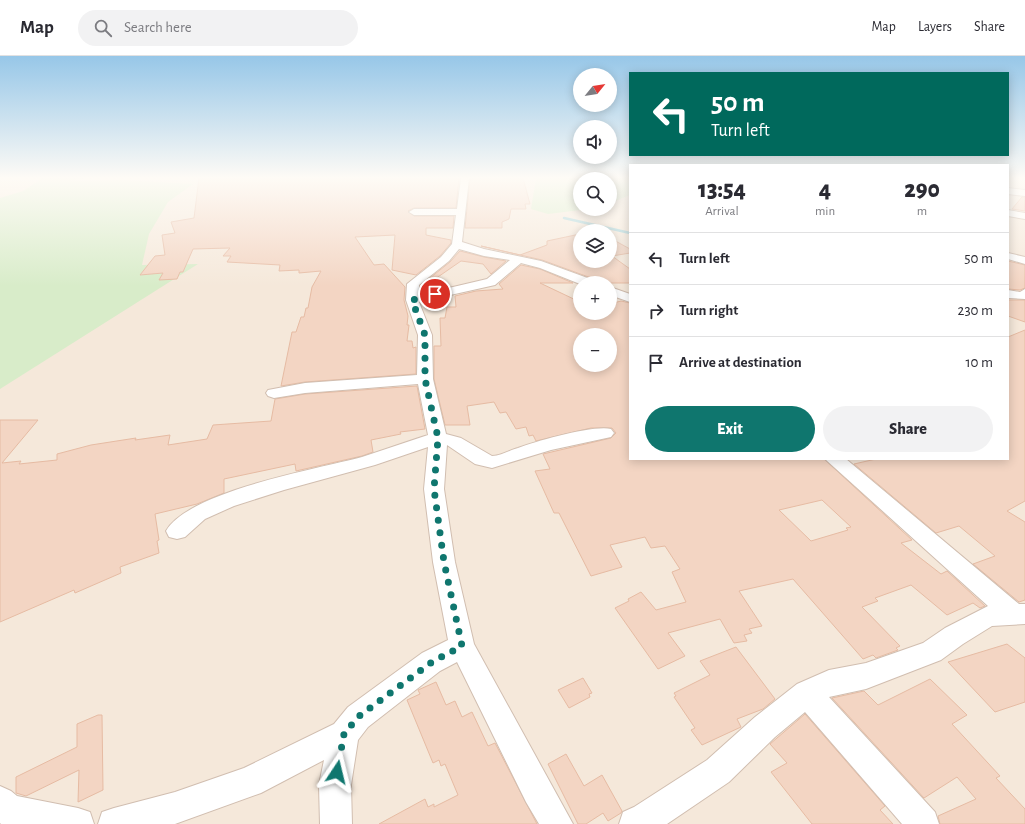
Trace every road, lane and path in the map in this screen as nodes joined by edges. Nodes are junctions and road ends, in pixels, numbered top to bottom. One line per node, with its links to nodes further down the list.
1 (462, 214): 4 (street)
2 (1013, 214): 3 (street)
3 (1025, 216)
4 (457, 244): 6 (street); 13 (street)
5 (1009, 256): 7 (street)
6 (518, 259): 8 (street); 13 (street)
7 (1024, 264)
8 (573, 276)
9 (617, 293): 11 (street)
10 (1009, 294): 12 (street)
11 (629, 298)
12 (1024, 298): 14 (street)
13 (412, 300): 15 (street)
14 (1009, 306)
15 (425, 379): 16 (street); 18 (street)
16 (274, 394)
17 (605, 433): 18 (street)
18 (438, 438): 20 (street); 22 (street)
19 (835, 460): 21 (street)
20 (177, 531)
21 (1020, 614): 23 (street)
22 (462, 646): 24 (street); 29 (street)
23 (807, 693): 30 (street); 31 (street)
24 (344, 734): 27 (street); 28 (street)
25 (0, 802): 26 (street)
26 (78, 824)
27 (114, 824)
28 (336, 824)
29 (557, 824)
30 (635, 824)
31 (923, 824)

